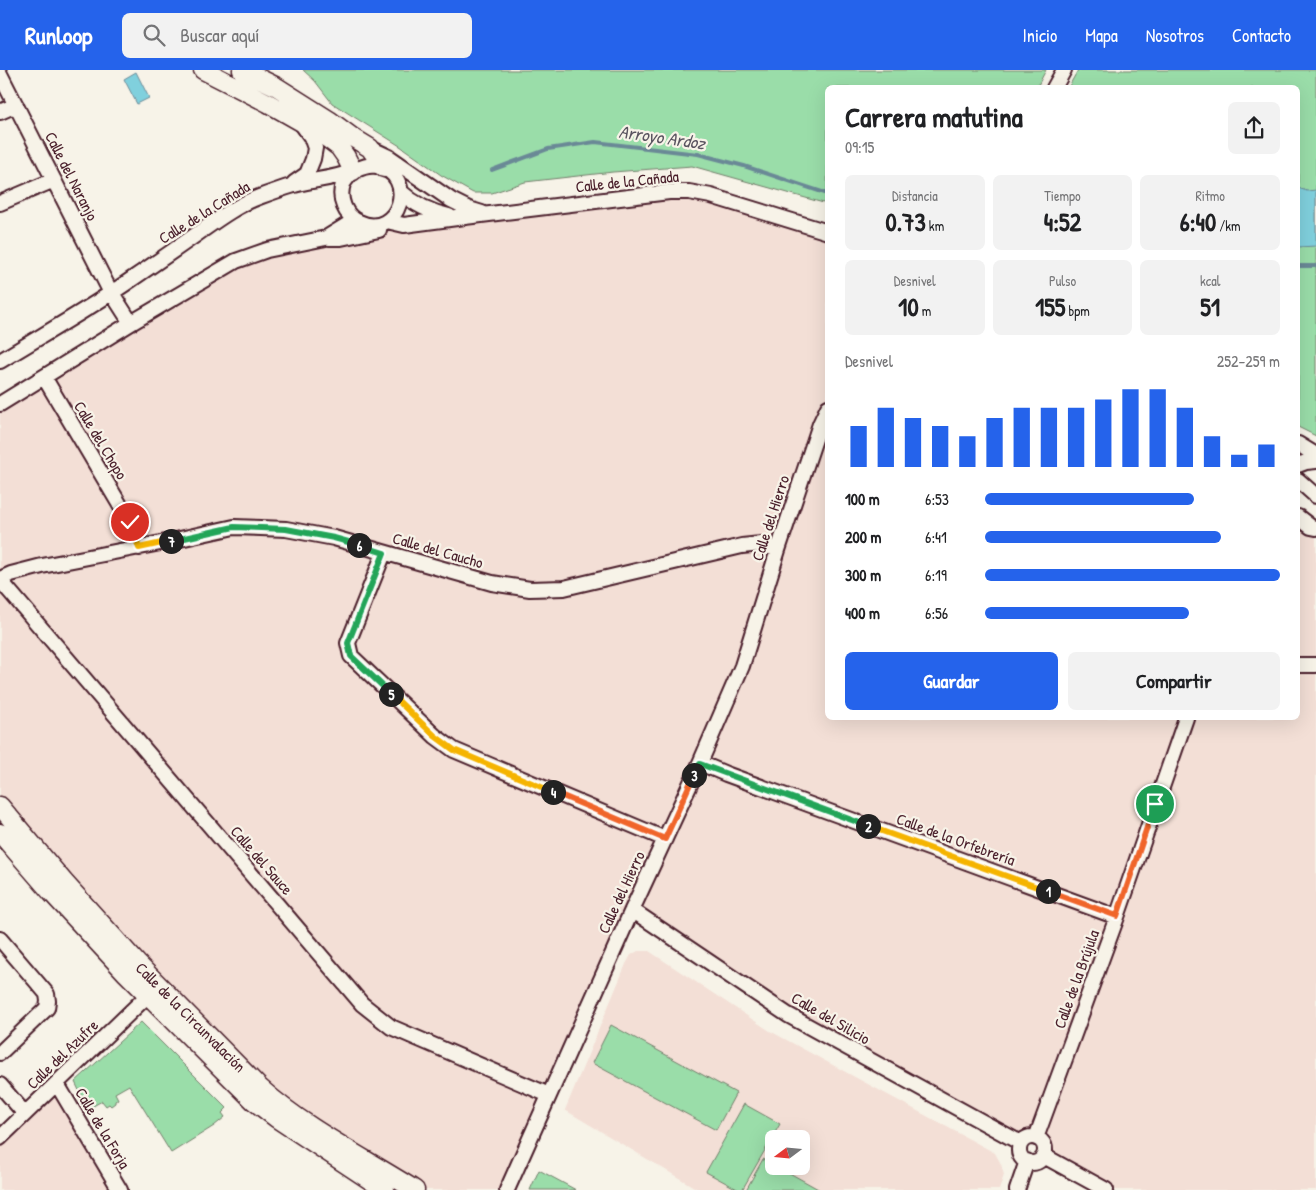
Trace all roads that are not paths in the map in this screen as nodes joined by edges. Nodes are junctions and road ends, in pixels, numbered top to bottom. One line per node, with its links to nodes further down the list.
1 (203, 70): 8 (street)
2 (242, 70): 9 (street)
3 (1064, 70): 5 (street)
4 (0, 74): 6 (street, Calle del Naranjo)
5 (1056, 85)
6 (16, 105): 7 (street); 12 (street, Calle del Naranjo)
7 (0, 112)
8 (302, 123): 11 (street); 13 (street)
9 (370, 148): 10 (street); 16 (street, Calle de la Cañada)
10 (384, 168): 11 (street); 14 (street)
11 (352, 172): 13 (street, Calle de la Cañada); 18 (street)
12 (54, 180): 15 (street); 23 (street, Calle del Naranjo)
13 (290, 186): 23 (street, Calle de la Cañada)
14 (401, 192): 17 (street, Calle de la Cañada); 19 (street)
15 (0, 203)
16 (485, 214): 17 (street, Calle de la Cañada); 21 (street, Calle de la Cañada)
17 (457, 218): 20 (street, Calle de la Cañada)
18 (355, 220): 19 (street); 22 (street, Calle de la Cañada)
19 (387, 221): 20 (street, Calle de la Cañada)
20 (404, 225): 22 (street, Calle de la Cañada)
21 (825, 231)
22 (326, 238): 24 (street, Calle de la Cañada)
23 (112, 293): 24 (street); 25 (street, Calle de la Cañada)
24 (130, 323): 26 (street, Calle de la Cañada)
25 (0, 361)
26 (44, 378): 27 (street, Calle de la Cañada); 37 (street, Calle del Chopo)
27 (0, 404)
28 (825, 413): 38 (street, Calle del Hierro)
29 (1300, 445): 30 (street)
30 (1316, 456)
31 (1316, 461): 32 (street)
32 (1300, 464)
33 (1300, 482): 34 (street)
34 (1316, 496)
35 (1300, 519): 36 (street)
36 (1310, 527)
37 (139, 548): 39 (street, Calle del Caucho); 40 (street, Calle del Caucho)
38 (778, 550): 39 (street, Calle del Caucho); 44 (street, Calle del Hierro)
39 (384, 553): 47 (street)
40 (0, 579): 55 (street, Calle del Sauce)
41 (1300, 665): 42 (street)
42 (1316, 665)
43 (1185, 720): 49 (street, Calle de la Brújula)
44 (700, 764): 47 (street, Calle del Hierro); 49 (street, Calle de la Orfebrería)
45 (0, 806): 64 (street, Calle de la Circunvalación)
46 (0, 833): 51 (street, Calle de la Circunvalación)
47 (665, 839): 48 (street, Calle del Hierro)
48 (632, 910): 55 (street, Calle del Hierro); 59 (street, Calle del Silicio)
49 (1117, 916): 58 (street, Calle de la Brújula)
50 (0, 940): 52 (street)
51 (148, 995): 53 (street, Calle del Azufre); 63 (street, Calle de la Circunvalación)
52 (0, 1053)
53 (56, 1084): 56 (street, Calle del Azufre); 62 (street, Calle de la Forja)
54 (0, 1085): 56 (street)
55 (549, 1095): 65 (street, Calle del Hierro)
56 (25, 1114): 57 (street, Calle del Azufre)
57 (0, 1138)
58 (1036, 1138): 59 (street); 60 (street)
59 (1021, 1143): 61 (street)
60 (1044, 1156): 61 (street); 67 (street)
61 (1027, 1161): 66 (street)
62 (120, 1190)
63 (385, 1190)
64 (415, 1190)
65 (507, 1190)
66 (1017, 1190)
67 (1106, 1190)

